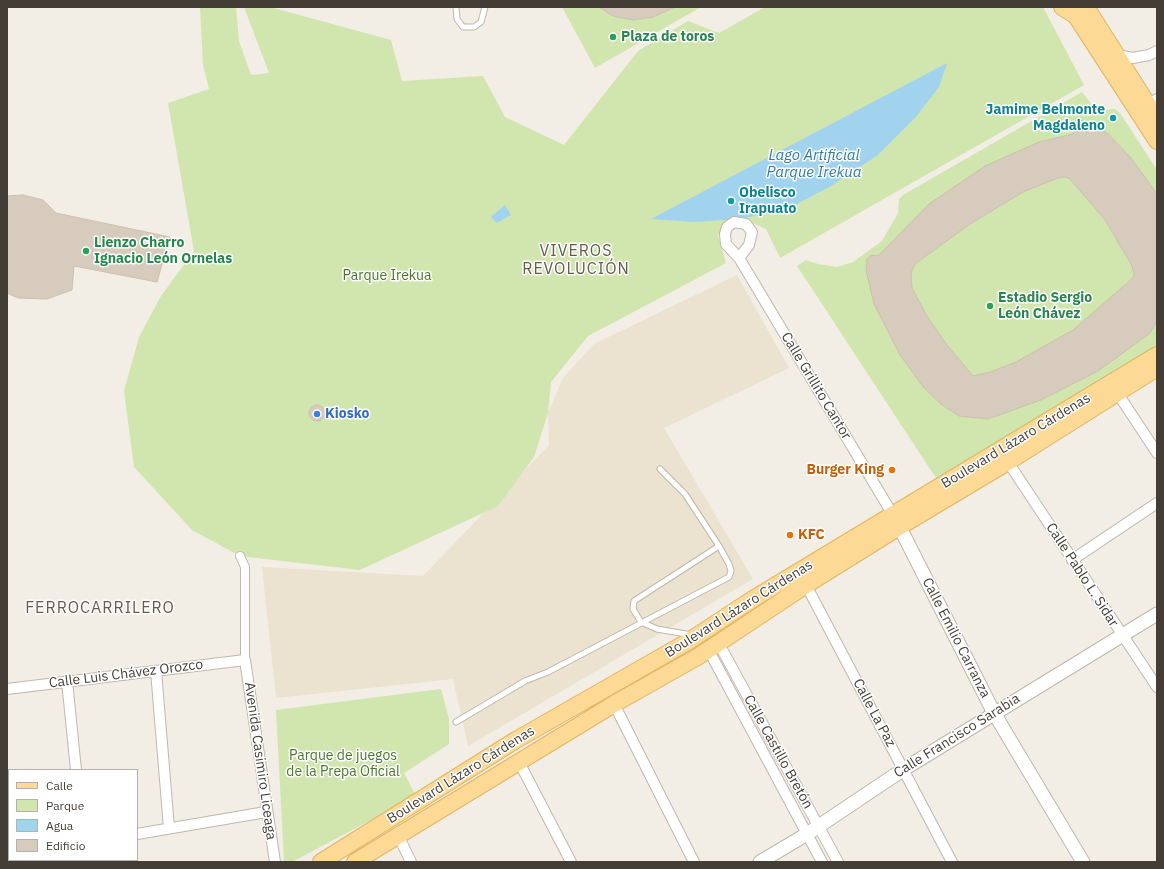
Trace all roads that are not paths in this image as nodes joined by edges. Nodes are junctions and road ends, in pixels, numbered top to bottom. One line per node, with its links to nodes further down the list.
1 (456, 7): 2 (lane)
2 (485, 7)
3 (1062, 7): 9 (main road)
4 (1086, 7): 6 (main road)
5 (1157, 51): 6 (street)
6 (1117, 55): 7 (main road)
7 (1153, 102): 8 (main road)
8 (1157, 119)
9 (1157, 141)
10 (739, 258): 18 (street, Calle Grillito Cantor)
11 (1157, 355): 18 (main road, Boulevard Lázaro Cárdenas)
12 (1157, 368): 13 (main road, Boulevard Lázaro Cárdenas)
13 (1118, 394): 14 (street); 15 (main road, Boulevard Lázaro Cárdenas)
14 (1157, 453)
15 (1008, 462): 18 (main road, Boulevard Lázaro Cárdenas); 21 (street, Calle Pablo L. Sidar)
16 (660, 469): 19 (lane)
17 (1157, 503): 21 (street)
18 (896, 521): 22 (main road, Boulevard Lázaro Cárdenas); 26 (main road, Boulevard Lázaro Cárdenas); 34 (street, Calle Emilio Carranza)
19 (719, 546): 24 (lane); 24 (lane)
20 (240, 556): 28 (street)
21 (1072, 560): 25 (street, Calle Pablo L. Sidar)
22 (806, 585): 27 (main road, Boulevard Lázaro Cárdenas); 38 (street, Calle La Paz)
23 (1157, 614): 25 (street, Calle Francisco Sarabia)
24 (641, 622): 26 (lane); 35 (lane)
25 (1122, 635): 31 (street, Calle Pablo L. Sidar); 34 (street, Calle Francisco Sarabia)
26 (697, 636): 46 (main road, Boulevard Lázaro Cárdenas)
27 (713, 646): 33 (main road, Boulevard Lázaro Cárdenas); 40 (street, Calle Castillo Bretón); 43 (street, Calle Castillo Bretón)
28 (245, 660): 29 (street, Calle Luis Chávez Orozco); 39 (street, Avenida Casimiro Liceaga)
29 (156, 671): 30 (street, Calle Luis Chávez Orozco); 41 (street)
30 (67, 681): 32 (street, Calle Luis Chávez Orozco); 37 (street)
31 (1157, 687)
32 (7, 689)
33 (614, 704): 36 (main road, Boulevard Lázaro Cárdenas); 50 (street)
34 (994, 713): 38 (street, Calle Francisco Sarabia); 55 (street, Calle Emilio Carranza)
35 (456, 722)
36 (519, 762): 44 (main road, Boulevard Lázaro Cárdenas); 49 (street)
37 (76, 769)
38 (904, 769): 40 (street, Calle Francisco Sarabia); 54 (street, Calle La Paz)
39 (266, 812): 41 (street); 45 (street, Avenida Casimiro Liceaga)
40 (819, 826): 43 (street, Calle Francisco Sarabia); 53 (street, Calle Castillo Bretón)
41 (169, 828): 42 (street)
42 (138, 834)
43 (807, 834): 51 (street, Calle Francisco Sarabia); 52 (street, Calle Castillo Bretón)
44 (398, 835): 47 (main road, Boulevard Lázaro Cárdenas); 48 (street)
45 (275, 862)
46 (321, 862)
47 (355, 862)
48 (412, 862)
49 (570, 862)
50 (694, 862)
51 (760, 862)
52 (822, 862)
53 (838, 862)
54 (952, 862)
55 (1083, 862)

